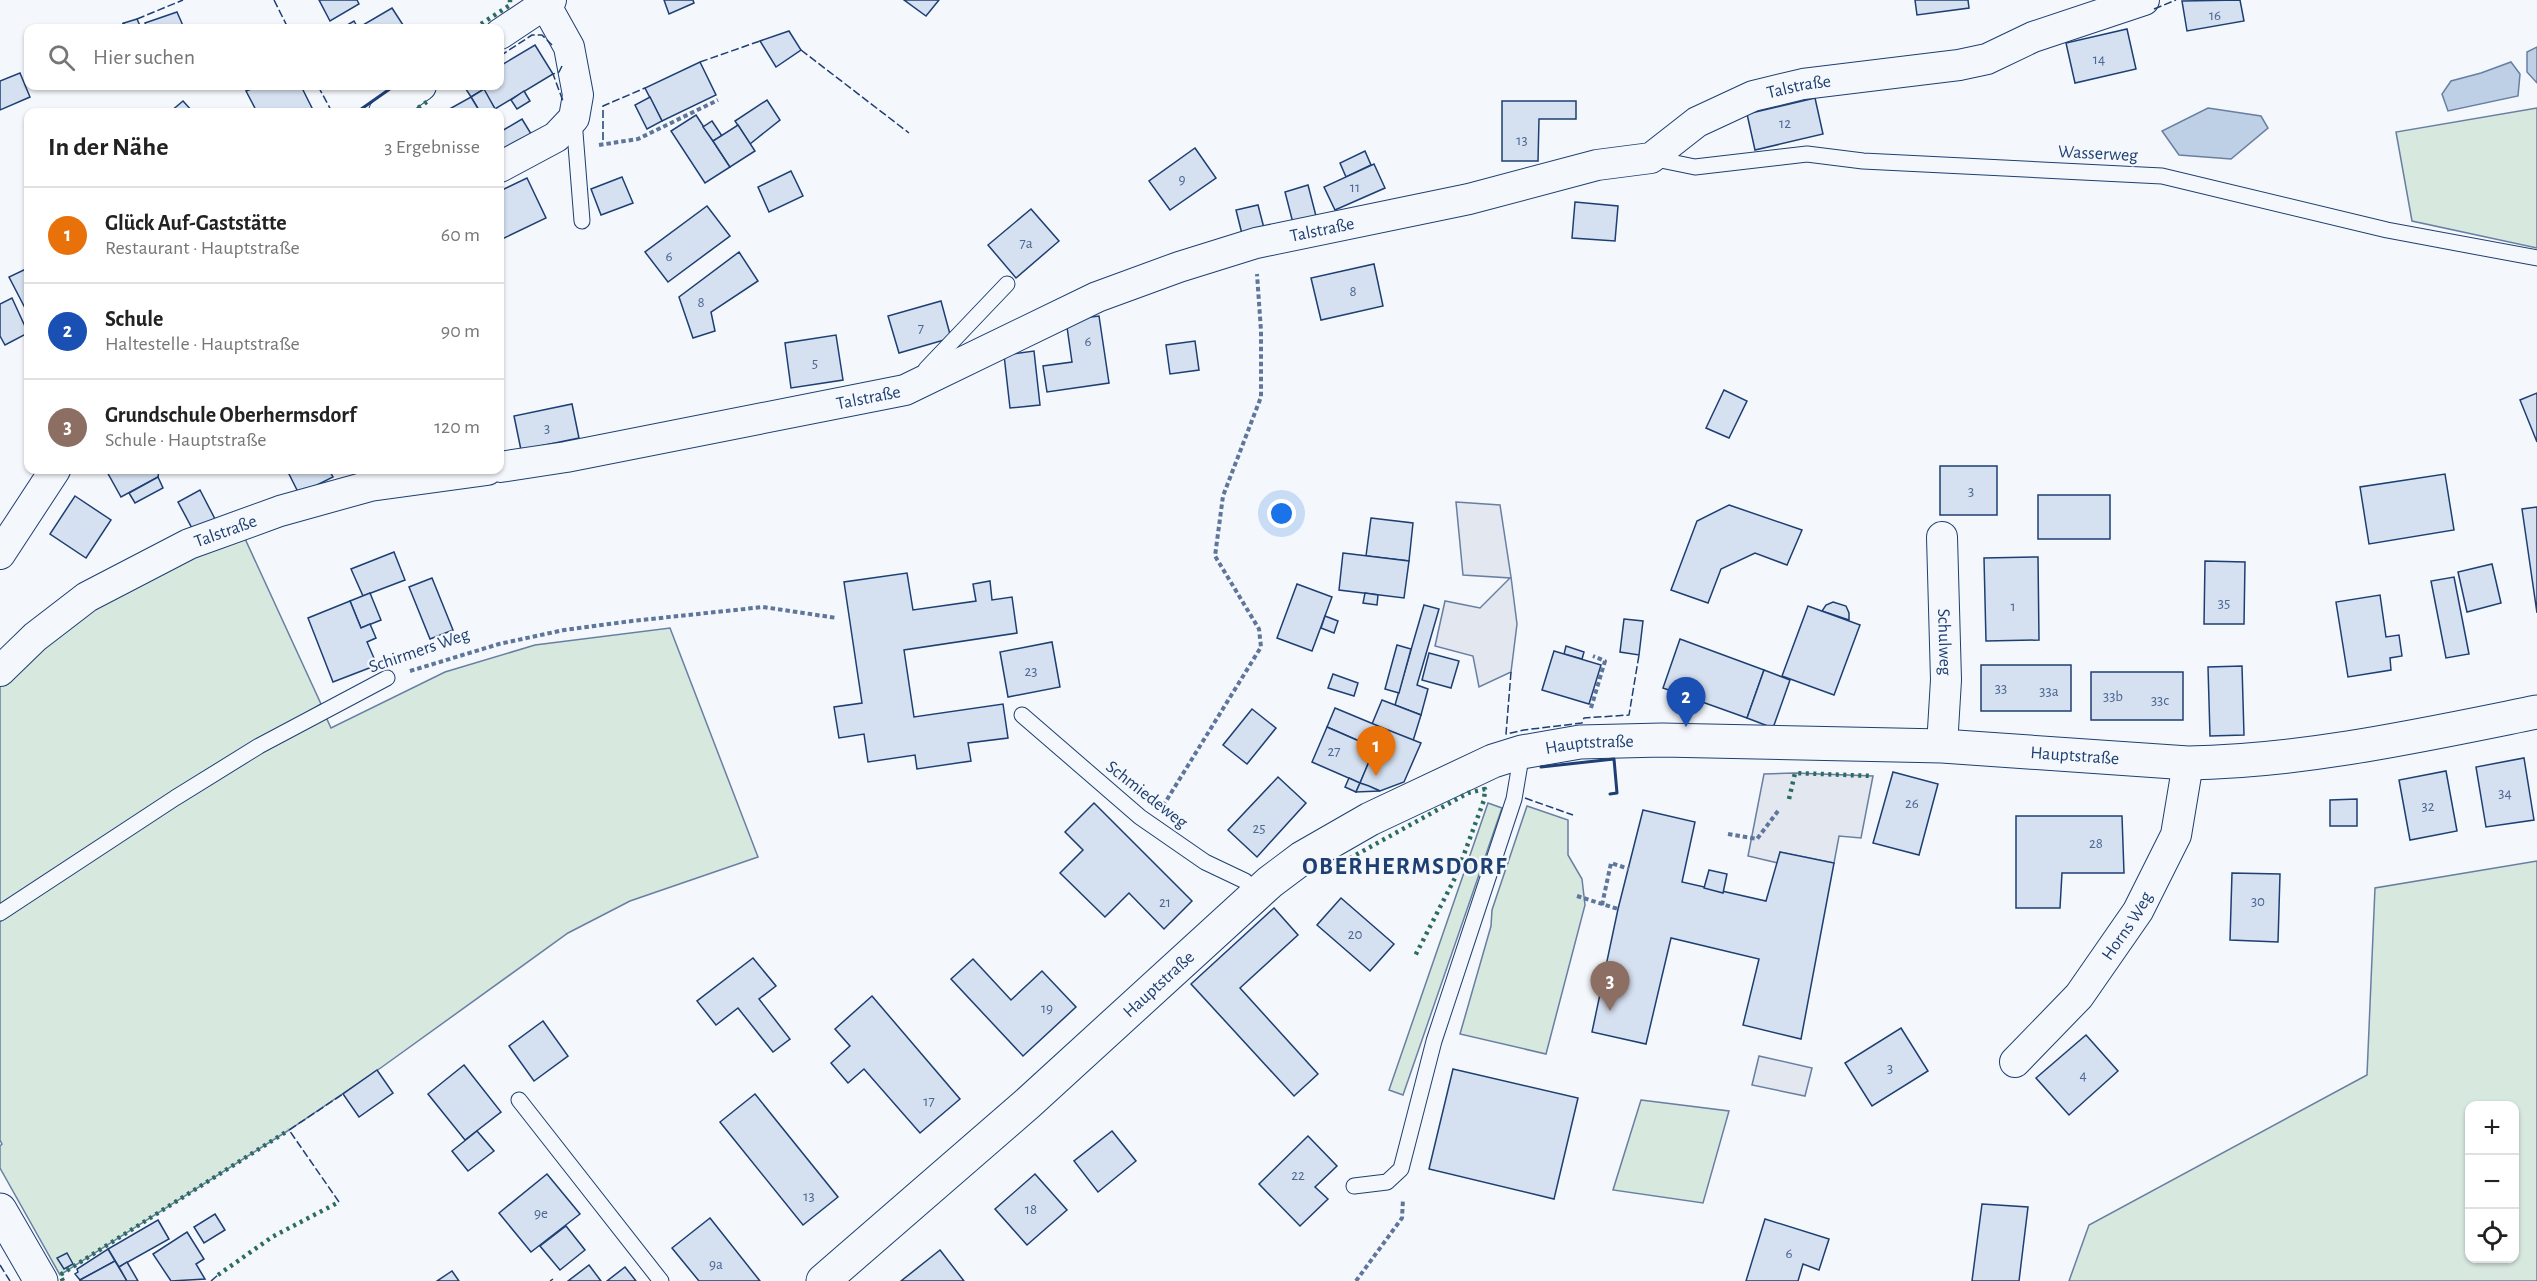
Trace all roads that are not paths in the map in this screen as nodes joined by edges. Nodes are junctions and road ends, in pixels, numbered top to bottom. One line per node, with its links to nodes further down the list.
1 (2144, 0): 7 (street, Talstraße)
2 (548, 2): 3 (street); 6 (street)
3 (504, 31)
4 (415, 90): 5 (street)
5 (390, 108)
6 (575, 131): 8 (street); 9 (lane)
7 (1651, 158): 10 (lane, Wasserweg); 12 (street, Talstraße)
8 (504, 166)
9 (582, 221)
10 (2537, 258)
11 (1007, 284): 12 (lane)
12 (905, 390): 13 (street, Talstraße)
13 (504, 466)
14 (52, 474): 17 (street)
15 (458, 474): 18 (street, Talstraße)
16 (1942, 537): 22 (street, Schulweg)
17 (0, 554)
18 (0, 671)
19 (387, 678): 26 (lane, Schirmers Weg)
20 (2537, 712): 24 (street, Hauptstraße)
21 (1022, 715): 25 (lane, Schmiedeweg)
22 (1942, 746): 23 (street, Hauptstraße); 24 (street, Hauptstraße)
23 (1522, 752): 25 (street, Hauptstraße); 29 (lane)
24 (2188, 763): 27 (street, Horns Weg)
25 (1255, 894): 33 (street, Hauptstraße)
26 (0, 913)
27 (2015, 1062)
28 (519, 1100): 32 (lane)
29 (1354, 1186)
30 (2, 1217): 31 (street)
31 (41, 1281)
32 (662, 1281)
33 (823, 1281)

